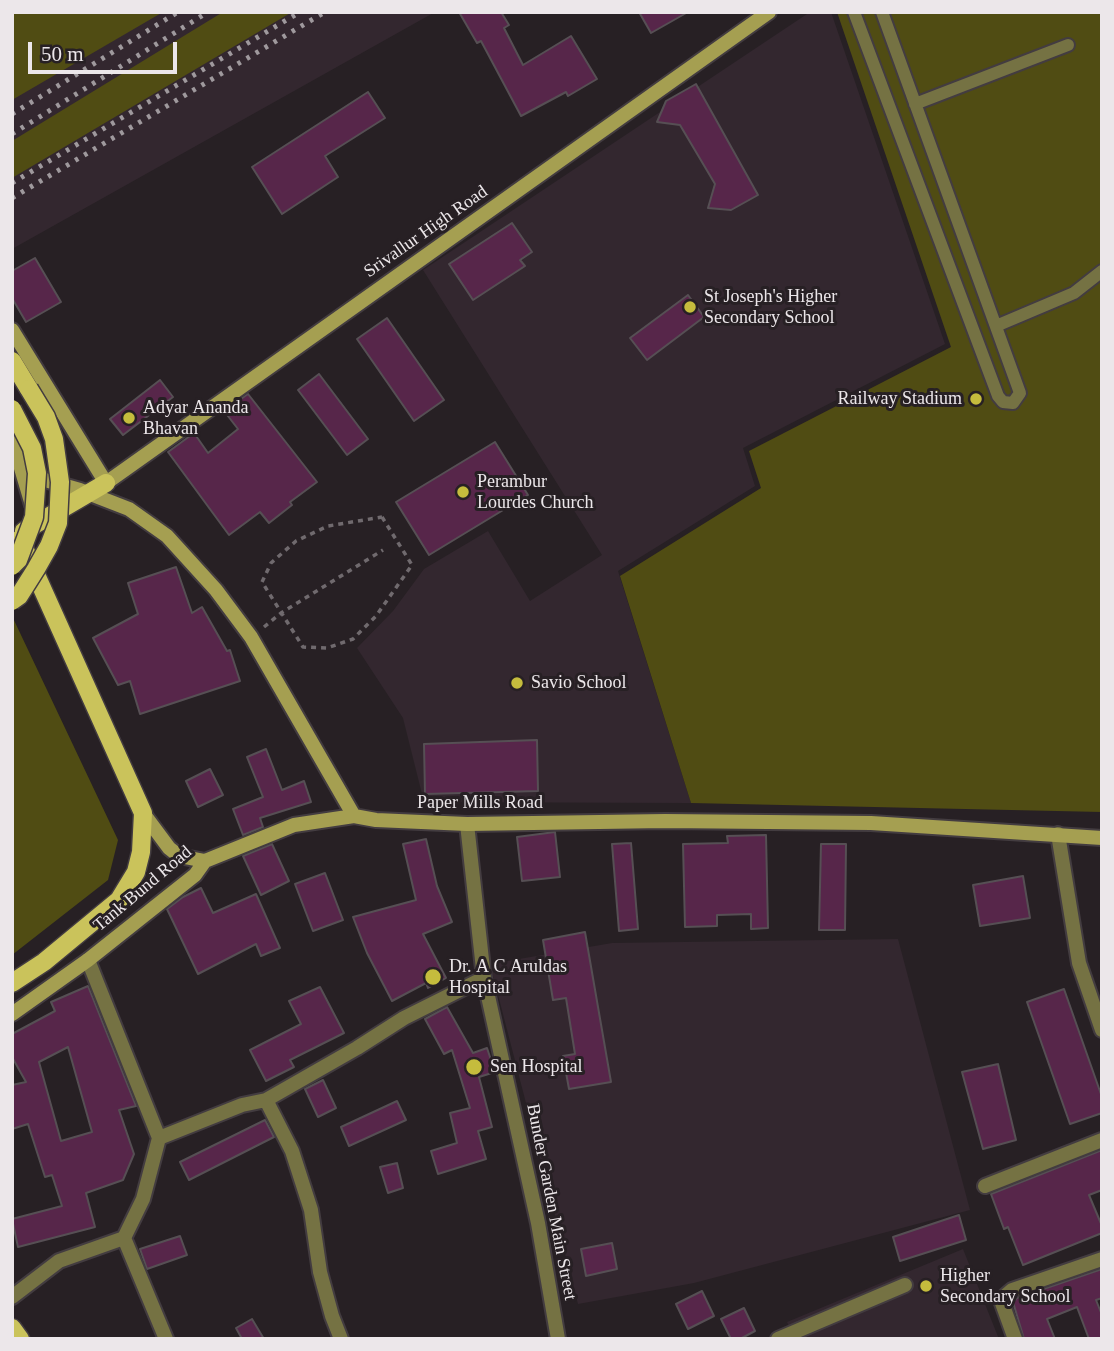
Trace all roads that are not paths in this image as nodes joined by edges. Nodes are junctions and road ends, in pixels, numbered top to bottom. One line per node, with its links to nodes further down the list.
1 (769, 12): 13 (main road, Srivallur High Road)
2 (854, 12): 7 (lane)
3 (882, 12): 5 (lane)
4 (1068, 46): 5 (lane)
5 (915, 104): 7 (lane)
6 (1102, 271): 7 (lane)
7 (996, 326)
8 (12, 330): 13 (main road)
9 (12, 361): 19 (main road, bridge)
10 (12, 409): 17 (main road, bridge)
11 (12, 438): 12 (main road)
12 (24, 474): 14 (main road); 15 (main road)
13 (106, 483): 14 (main road)
14 (89, 493): 15 (main road); 22 (main road)
15 (37, 523): 16 (main road); 17 (main road)
16 (15, 537): 17 (main road)
17 (21, 564): 20 (main road)
18 (12, 588): 20 (main road)
19 (12, 601)
20 (48, 602): 21 (main road)
21 (144, 813): 26 (main road); 29 (main road)
22 (354, 816): 23 (main road, Paper Mills Road); 26 (main road, Tank Bund Road)
23 (467, 824): 24 (main road, Paper Mills Road); 28 (street, Bunder Garden Main Street)
24 (1058, 834): 25 (main road, Paper Mills Road); 31 (street)
25 (1102, 838)
26 (205, 861): 27 (main road, Tank Bund Road)
27 (88, 960): 30 (main road, Tank Bund Road); 33 (street)
28 (484, 978): 32 (street); 44 (street, Bunder Garden Main Street)
29 (12, 983)
30 (12, 1014)
31 (1102, 1030)
32 (266, 1100): 33 (street); 43 (street)
33 (159, 1138): 36 (street)
34 (1102, 1140): 35 (street)
35 (985, 1186)
36 (124, 1238): 39 (street); 42 (street)
37 (1102, 1259): 46 (street)
38 (905, 1285): 45 (street)
39 (12, 1297)
40 (12, 1328): 41 (main road)
41 (20, 1339)
42 (166, 1339)
43 (341, 1339)
44 (558, 1339)
45 (778, 1339)
46 (1015, 1339)

